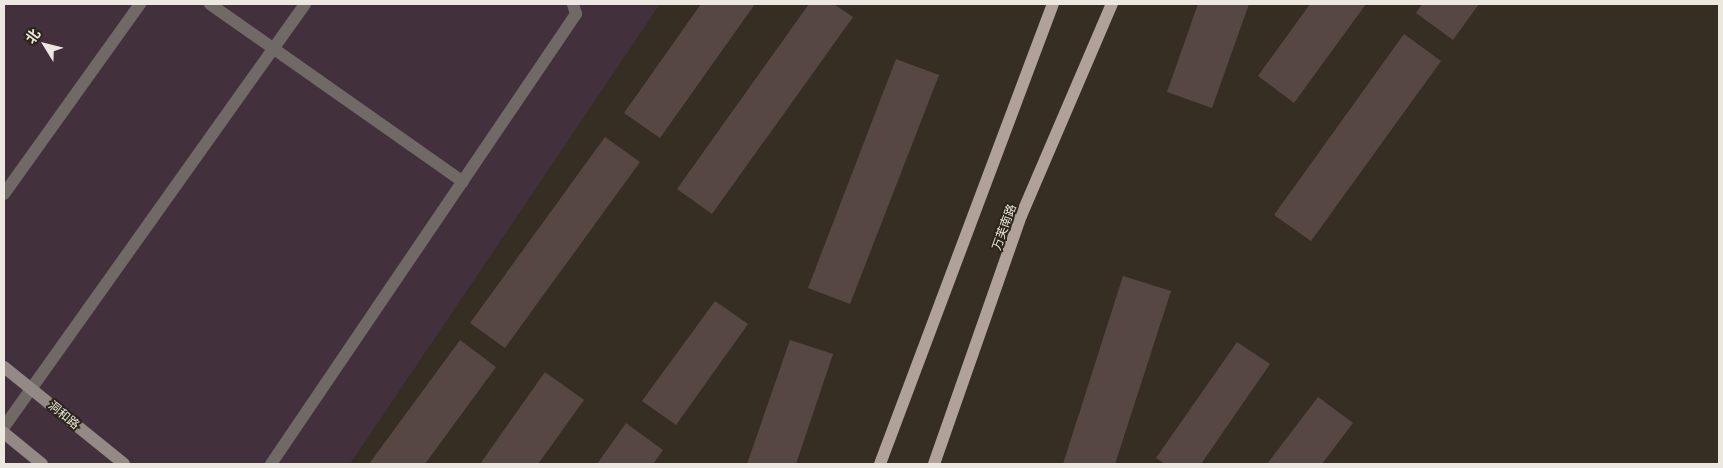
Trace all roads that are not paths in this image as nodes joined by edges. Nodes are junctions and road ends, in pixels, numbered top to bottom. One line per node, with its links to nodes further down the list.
1 (140, 4): 9 (street)
2 (210, 4): 7 (street)
3 (305, 4): 7 (street)
4 (574, 4): 8 (street)
5 (1053, 4): 17 (main road)
6 (1112, 4): 18 (main road, 万芙南路)
7 (273, 48): 8 (street); 11 (street)
8 (463, 182): 16 (street)
9 (4, 194)
10 (4, 367): 11 (street, 洞和路)
11 (31, 388): 12 (street); 15 (street, 洞和路)
12 (4, 427)
13 (4, 433): 14 (street)
14 (42, 464)
15 (124, 464)
16 (271, 464)
17 (880, 464)
18 (934, 464)

